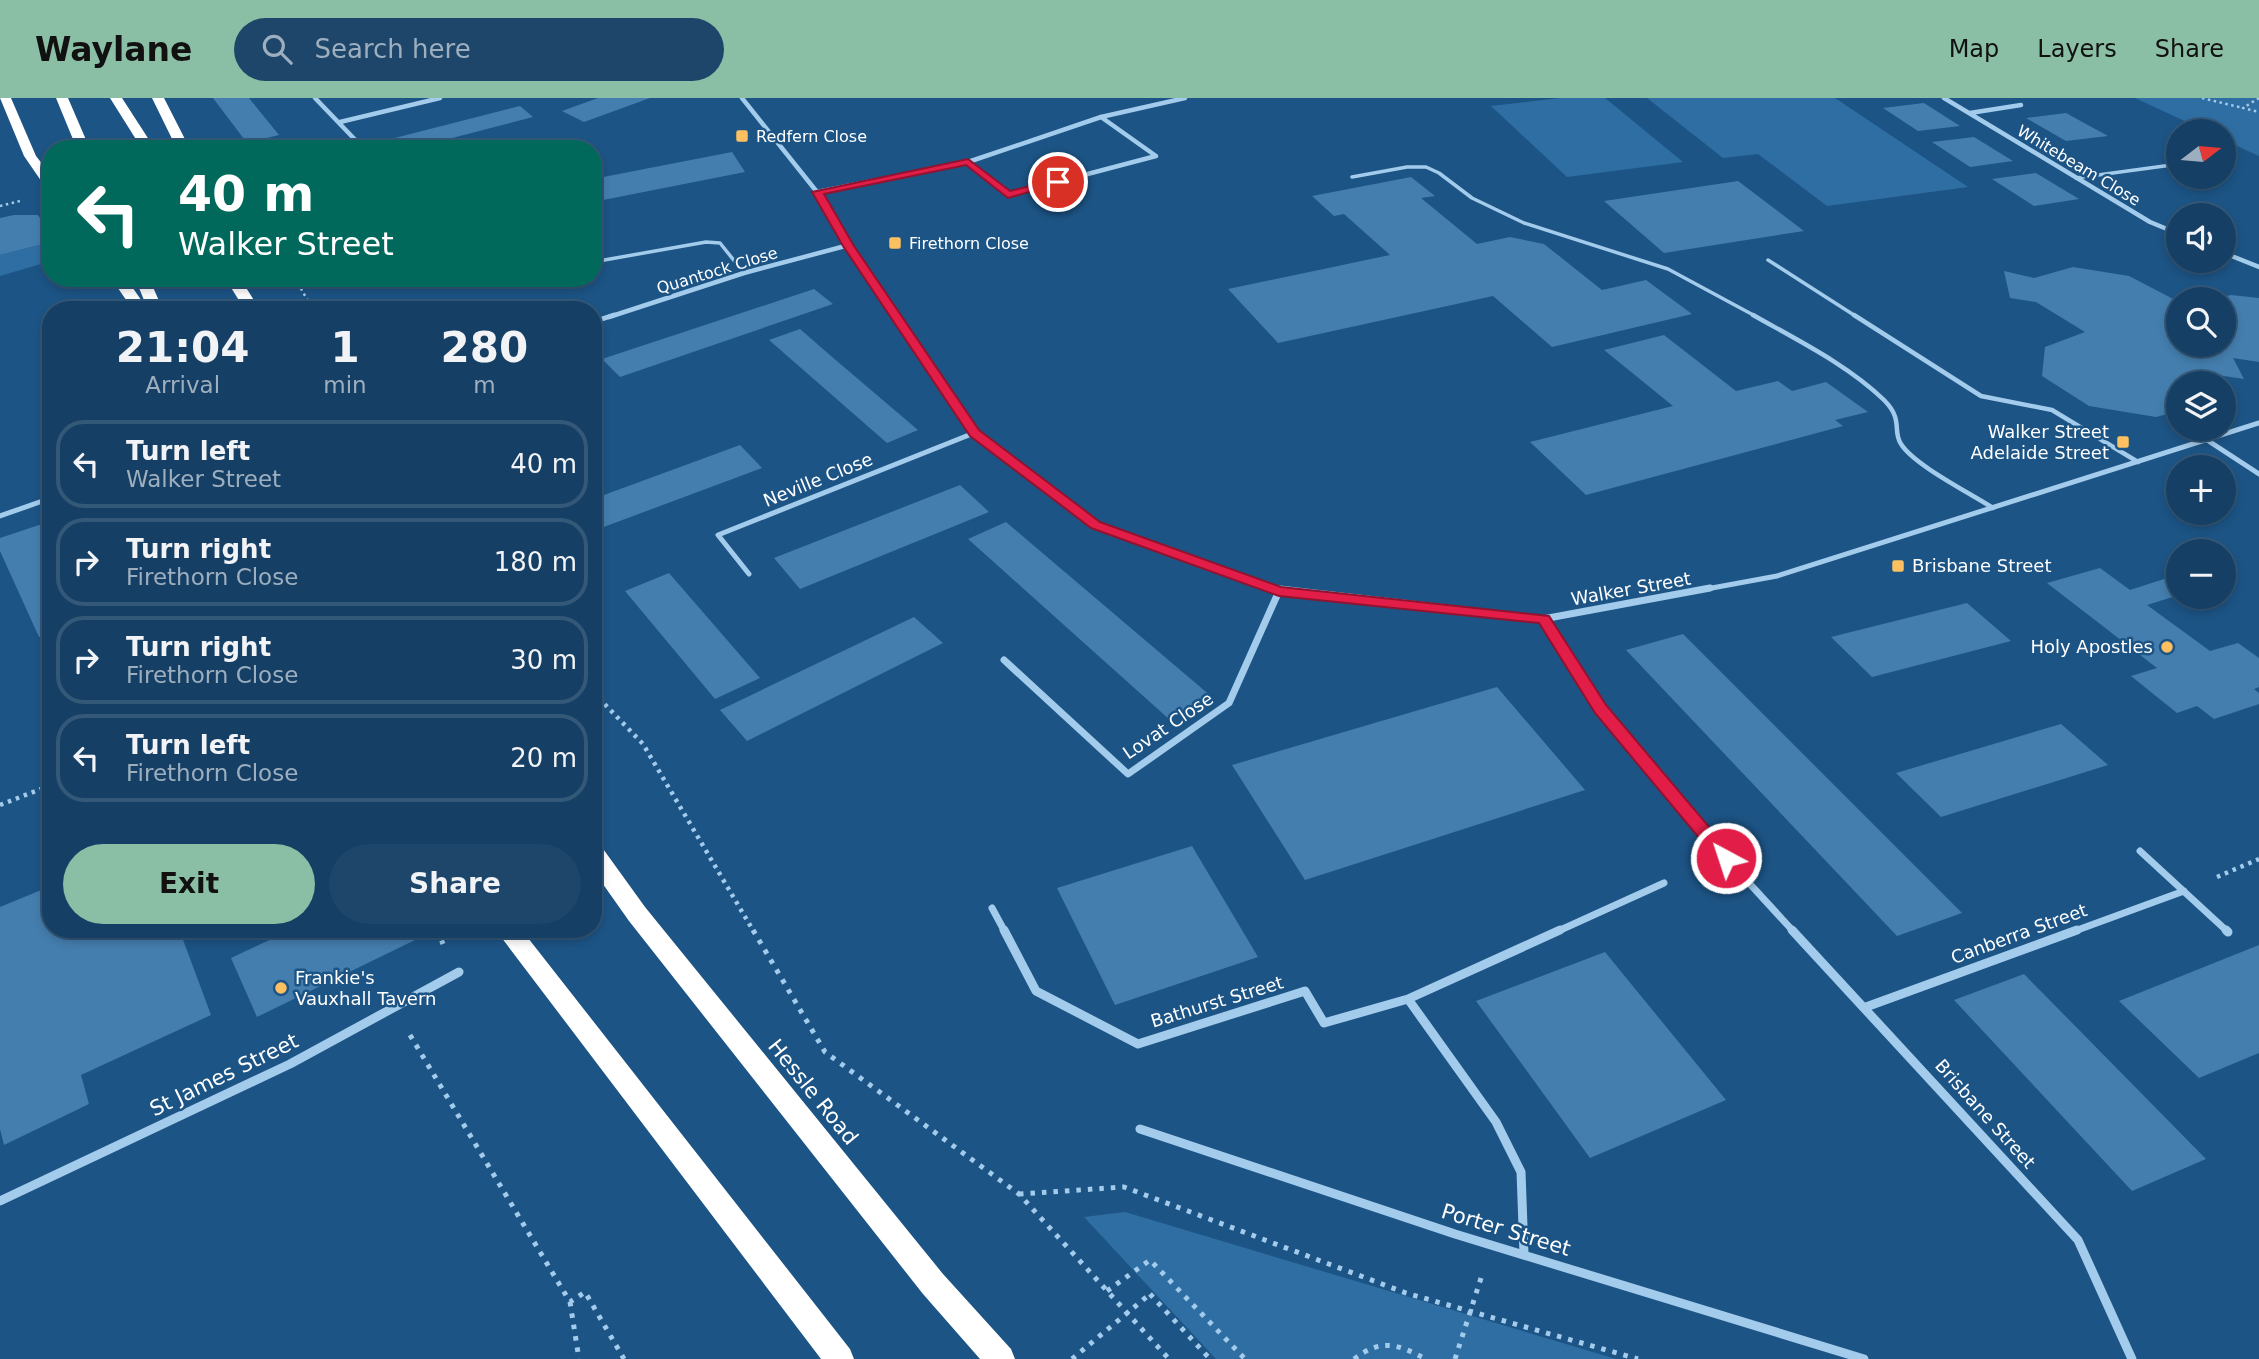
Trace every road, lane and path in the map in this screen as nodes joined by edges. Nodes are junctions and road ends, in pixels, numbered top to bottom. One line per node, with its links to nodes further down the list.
1 (5, 98): 24 (highway)
2 (61, 98): 18 (highway)
3 (116, 98): 19 (highway)
4 (158, 98): 20 (highway)
5 (315, 98): 17 (street)
6 (440, 98): 17 (street)
7 (742, 98): 27 (street, Walker Street)
8 (1185, 98): 16 (street)
9 (1944, 98): 15 (street, Whitebeam Close)
10 (2202, 98): 13 (path)
11 (2259, 98): 13 (path)
12 (2021, 105): 15 (street, Whitebeam Close)
13 (2244, 108): 14 (path)
14 (2259, 112)
15 (1969, 113): 26 (street, Whitebeam Close)
16 (1101, 117): 22 (street); 22 (street)
17 (340, 122): 21 (street)
18 (80, 140)
19 (143, 140)
20 (179, 140)
21 (356, 140)
22 (968, 162): 27 (street)
23 (2166, 166): 26 (lane)
24 (42, 173)
25 (1352, 177): 44 (lane)
26 (2076, 178): 28 (street, Whitebeam Close)
27 (817, 192): 29 (street, Walker Street)
28 (2166, 229)
29 (849, 246): 34 (street, Quantock Close); 38 (street, Walker Street)
30 (2236, 258): 33 (street)
31 (602, 260): 34 (lane)
32 (1768, 260): 41 (lane)
33 (2259, 267)
34 (744, 273): 35 (street, Quantock Close)
35 (602, 319)
36 (2259, 423): 37 (street, Walker Street)
37 (2236, 431)
38 (974, 433): 46 (street, Neville Close); 47 (street, Walker Street)
39 (2204, 441): 41 (street, Walker Street)
40 (2209, 441): 42 (street)
41 (2138, 462): 44 (street, Walker Street)
42 (2259, 474)
43 (42, 501): 45 (street)
44 (1993, 508): 48 (street, Walker Street)
45 (0, 516)
46 (749, 574)
47 (1279, 591): 48 (street, Walker Street); 49 (street, Lovat Close)
48 (1543, 619): 63 (street, Brisbane Street)
49 (1004, 660)
50 (602, 701): 66 (path)
51 (42, 789): 52 (path)
52 (0, 805)
53 (2140, 850): 57 (street)
54 (2259, 859): 57 (path)
55 (602, 865): 76 (highway, Hessle Road)
56 (1664, 883): 62 (street, Bathurst Street)
57 (2184, 891): 59 (street); 63 (street, Canberra Street)
58 (992, 908): 62 (street, Bathurst Street)
59 (2228, 932)
60 (514, 938): 75 (highway)
61 (459, 972): 64 (street, St James Street)
62 (1408, 999): 69 (street)
63 (1866, 1007): 86 (street, Brisbane Street)
64 (395, 1010): 67 (street, St James Street); 71 (path)
65 (1140, 1129): 68 (street, Porter Street)
66 (1019, 1194): 70 (path); 72 (path)
67 (0, 1201)
68 (1492, 1245): 69 (street, Porter Street); 72 (path)
69 (1524, 1254): 85 (street, Porter Street)
70 (1107, 1291): 78 (path); 80 (path)
71 (570, 1302): 73 (path); 74 (path)
72 (1471, 1312): 83 (path); 84 (path)
73 (579, 1359)
74 (624, 1359)
75 (839, 1359)
76 (1000, 1359)
77 (1072, 1359): 79 (path, bridge)
78 (1169, 1359)
79 (1210, 1359)
80 (1245, 1359)
81 (1354, 1359): 82 (path)
82 (1426, 1359)
83 (1455, 1359)
84 (1638, 1359)
85 (1864, 1359)
86 (2133, 1359)

